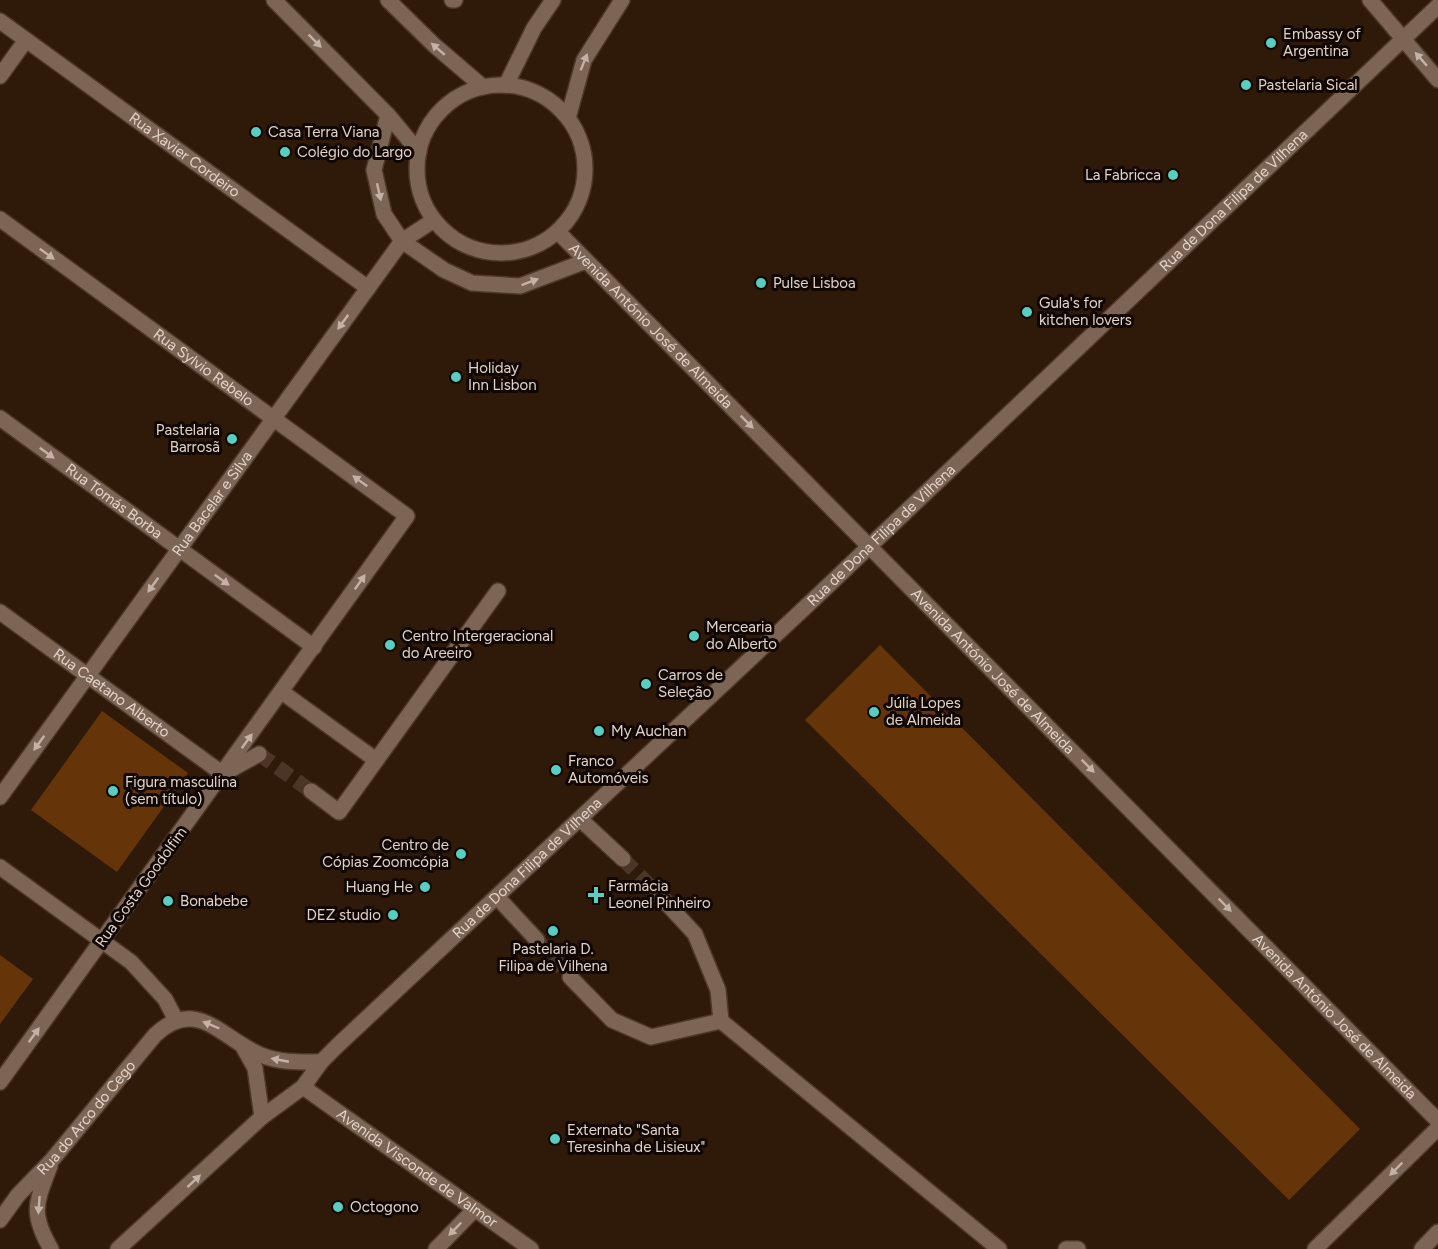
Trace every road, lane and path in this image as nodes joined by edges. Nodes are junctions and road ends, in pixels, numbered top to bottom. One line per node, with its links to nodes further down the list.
1 (274, 0): 14 (street, one-way to 14)
2 (388, 0): 13 (street, one-way to 2)
3 (553, 0): 12 (street)
4 (622, 0): 15 (street, one-way to 4)
5 (1370, 0): 8 (street)
6 (1438, 6): 8 (street, Rua de Dona Filipa de Vilhena)
7 (0, 21): 9 (street, Rua Xavier Cordeiro)
8 (1404, 39): 11 (street, one-way to 8); 26 (street, Rua de Dona Filipa de Vilhena)
9 (26, 40): 10 (street); 22 (street, Rua Xavier Cordeiro)
10 (0, 76)
11 (1438, 80)
12 (506, 85): 13 (street); 15 (street)
13 (483, 87): 16 (street)
14 (388, 115): 16 (street); 20 (street, one-way to 20)
15 (568, 118): 19 (street)
16 (419, 152): 18 (street)
17 (0, 219): 24 (street, Rua Sylvio Rebelo, one-way to 24)
18 (434, 220): 19 (street); 20 (street, Rua Bacelar e Silva)
19 (558, 232): 21 (street, Avenida António José de Almeida)
20 (402, 240): 21 (street, one-way to 21); 22 (street, Rua Bacelar e Silva)
21 (586, 261): 26 (street, Avenida António José de Almeida, one-way to 26)
22 (368, 288): 24 (street, Rua Bacelar e Silva, one-way to 24)
23 (0, 418): 27 (street, Rua Tomás Borba, one-way to 27)
24 (274, 418): 25 (street, Rua Sylvio Rebelo, one-way to 24); 27 (street, Rua Bacelar e Silva)
25 (407, 516): 30 (street, Rua Costa Goodolfim, one-way to 25)
26 (869, 546): 38 (street, Rua de Dona Filipa de Vilhena); 52 (street, Avenida António José de Almeida, one-way to 52)
27 (179, 548): 30 (street, Rua Tomás Borba, one-way to 30); 31 (street, Rua Bacelar e Silva, one-way to 31)
28 (498, 591): 34 (street)
29 (0, 612): 31 (street, Rua Caetano Alberto)
30 (314, 647): 32 (street, Rua Costa Goodolfim)
31 (87, 676): 35 (street, Rua Caetano Alberto); 37 (street, Rua Bacelar e Silva, one-way to 37)
32 (282, 692): 34 (street); 35 (street, Rua Costa Goodolfim, one-way to 32)
33 (259, 754): 35 (street)
34 (376, 760): 36 (street)
35 (222, 774): 44 (street, Rua Costa Goodolfim)
36 (311, 791)
37 (0, 797)
38 (580, 819): 39 (street); 42 (street, Rua de Dona Filipa de Vilhena)
39 (623, 859)
40 (0, 867): 44 (street)
41 (657, 893): 47 (street)
42 (497, 897): 43 (street); 49 (street, Rua de Dona Filipa de Vilhena)
43 (537, 940)
44 (102, 941): 46 (street); 50 (street, Rua Costa Goodolfim, one-way to 44)
45 (570, 976): 47 (street)
46 (176, 1020): 48 (street, one-way to 46); 55 (street, Rua do Arco do Cego)
47 (721, 1021): 63 (street)
48 (242, 1044): 49 (street, one-way to 48); 53 (street)
49 (321, 1062): 51 (street, Rua de Dona Filipa de Vilhena)
50 (0, 1082)
51 (303, 1087): 53 (street, Rua de Dona Filipa de Vilhena); 56 (street, Avenida Visconde de Valmor)
52 (1433, 1116)
53 (262, 1117): 60 (street, one-way to 53)
54 (1438, 1128): 66 (street, one-way to 66)
55 (52, 1160): 57 (street, Rua do Arco do Cego); 59 (street, one-way to 59)
56 (475, 1209): 61 (street, one-way to 61); 62 (street, Avenida Visconde de Valmor)
57 (0, 1220)
58 (1438, 1232): 67 (street)
59 (51, 1249)
60 (118, 1249)
61 (436, 1249)
62 (531, 1249)
63 (999, 1249)
64 (1066, 1249): 65 (street)
65 (1078, 1249)
66 (1315, 1249)
67 (1422, 1249)

